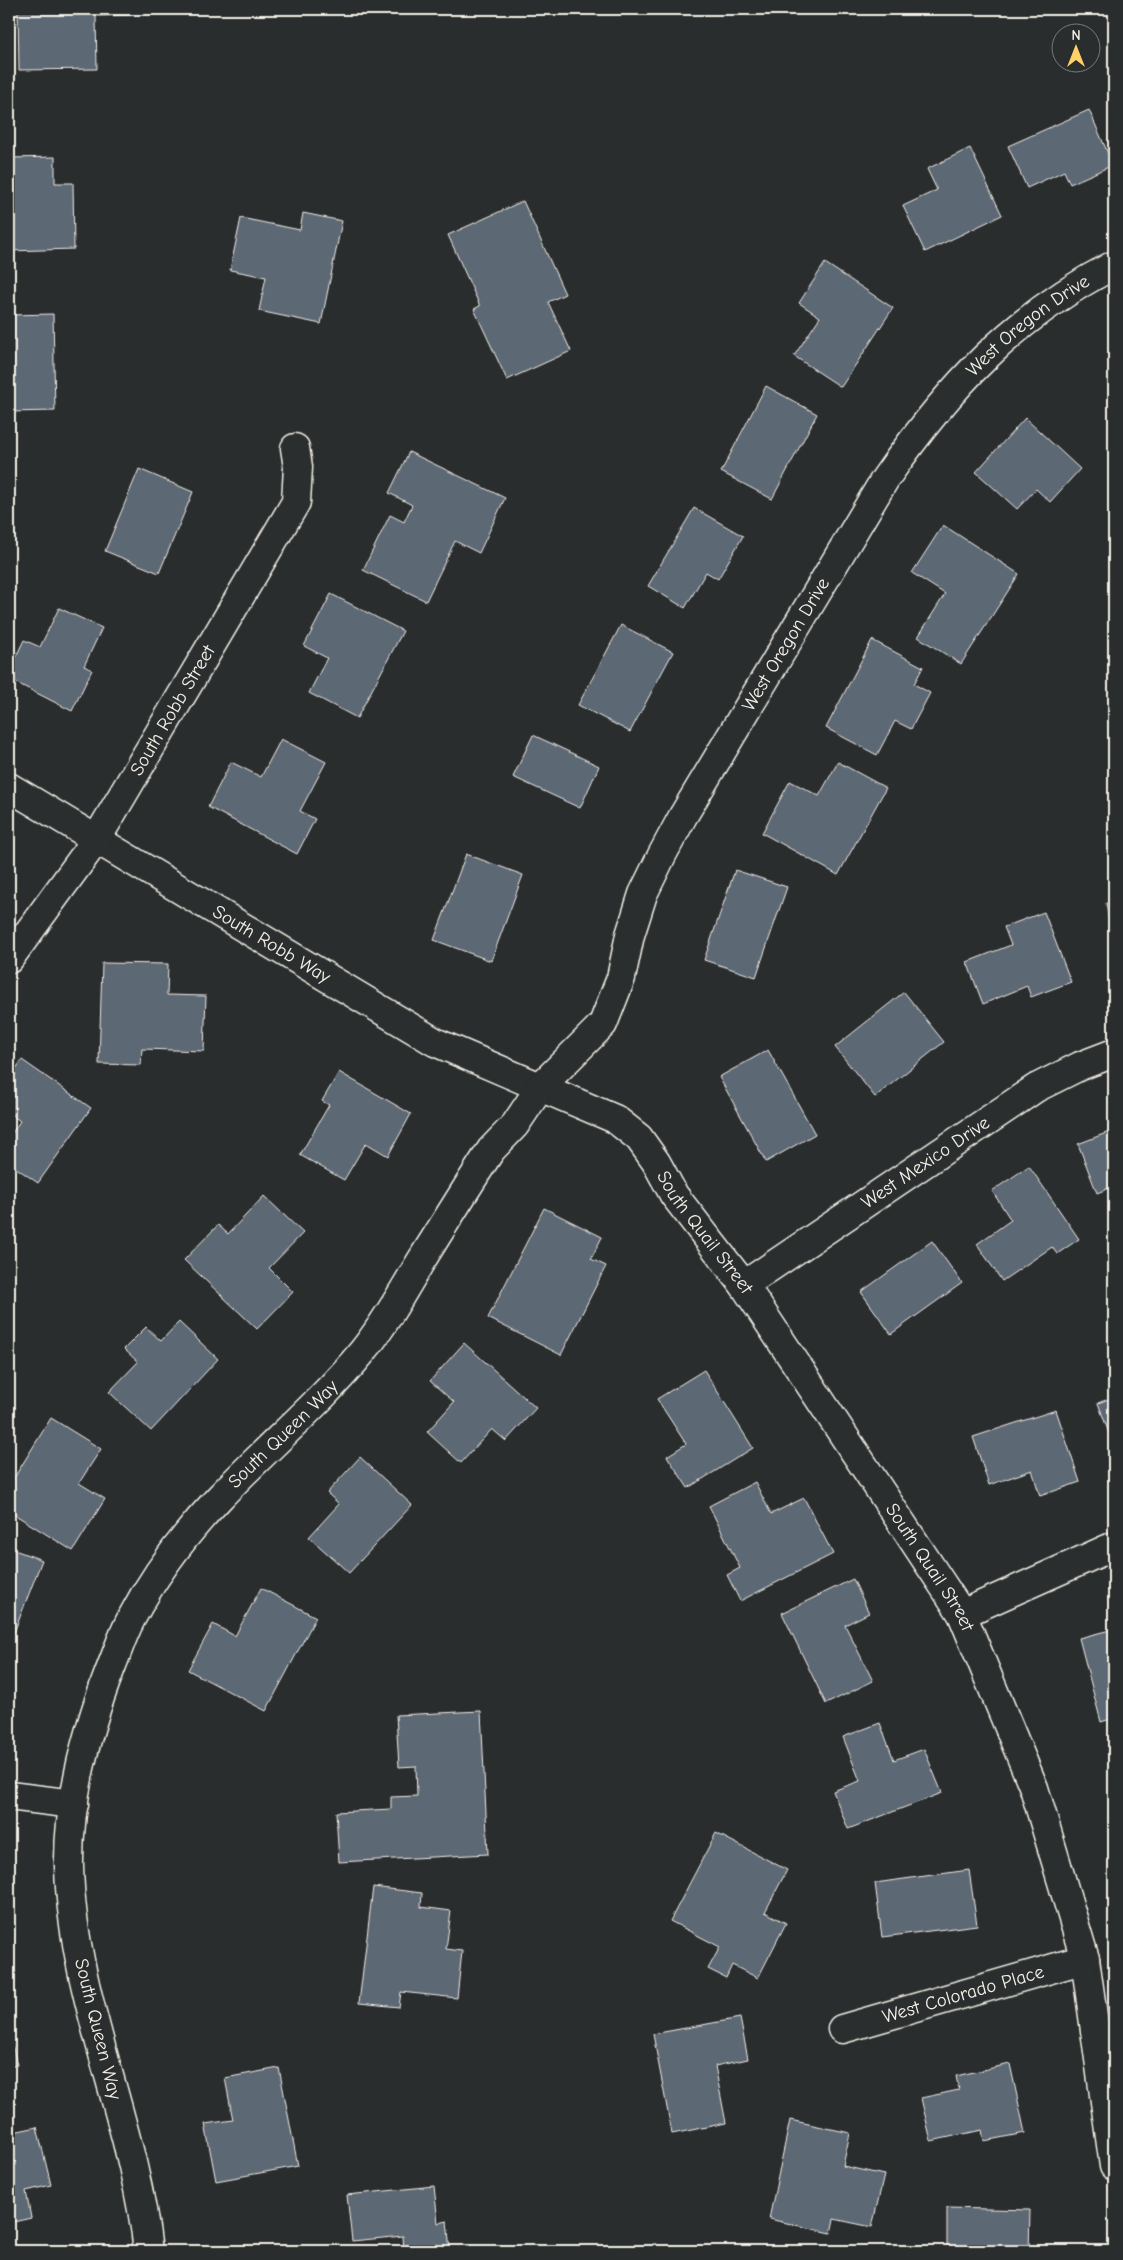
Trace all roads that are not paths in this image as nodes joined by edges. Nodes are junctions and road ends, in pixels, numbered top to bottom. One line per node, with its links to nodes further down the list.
1 (1114, 265): 7 (street, West Oregon Drive)
2 (295, 448): 4 (street, South Robb Street)
3 (9, 787): 4 (street, South Robb Way)
4 (96, 840): 5 (street, South Robb Street); 7 (street, South Robb Way)
5 (9, 958)
6 (1114, 1052): 8 (street, West Mexico Drive)
7 (541, 1086): 8 (street, South Quail Street); 12 (street, South Queen Way)
8 (744, 1285): 10 (street, South Quail Street)
9 (1114, 1546): 10 (street)
10 (962, 1614): 13 (street, South Quail Street)
11 (9, 1796): 12 (street)
12 (74, 1804): 16 (street, South Queen Way)
13 (1085, 1959): 14 (street, West Colorado Place); 15 (street, South Quail Street)
14 (842, 2029)
15 (1114, 2166)
16 (148, 2251)

